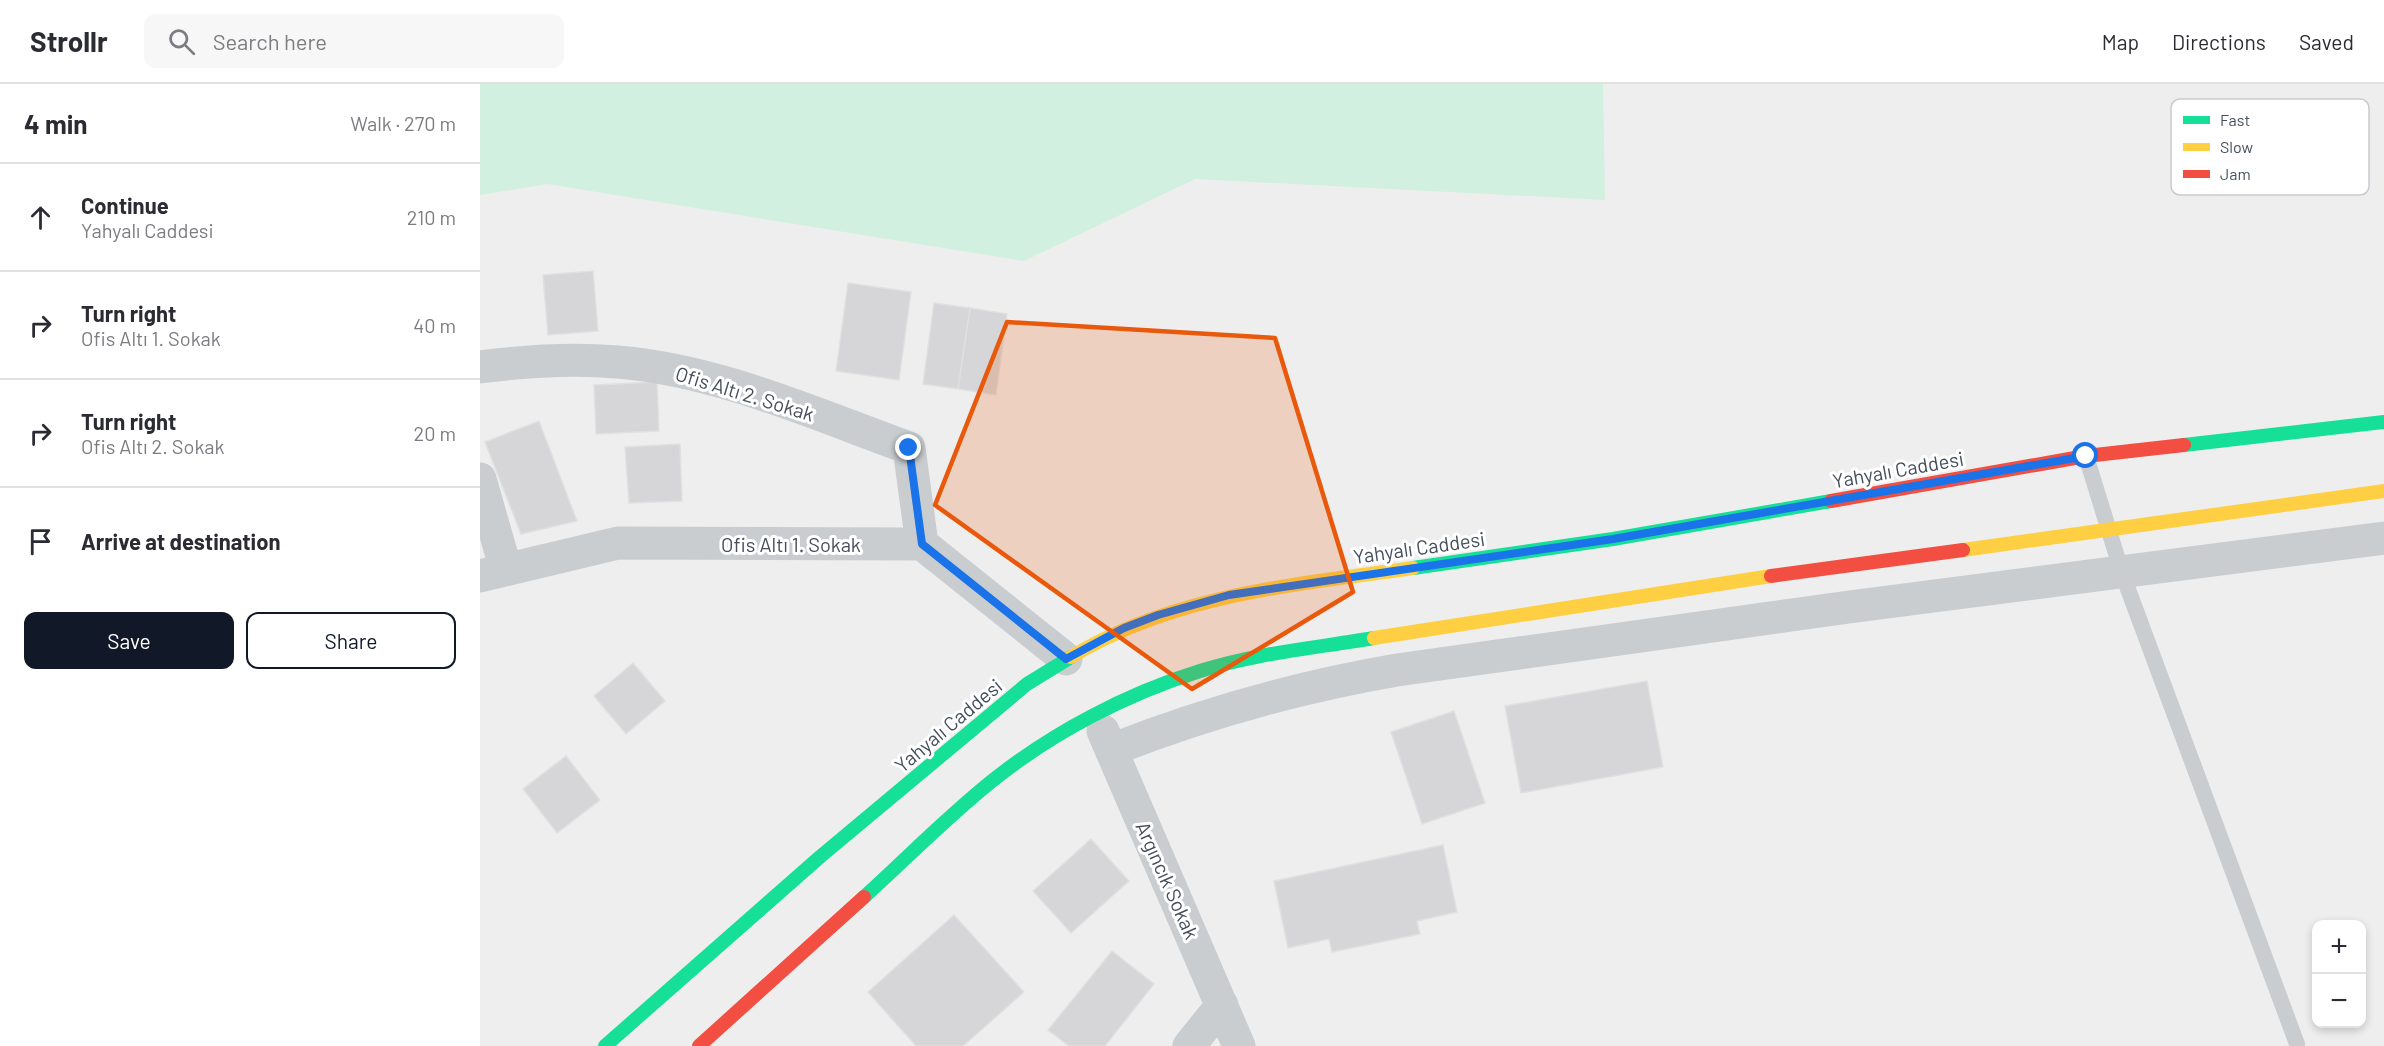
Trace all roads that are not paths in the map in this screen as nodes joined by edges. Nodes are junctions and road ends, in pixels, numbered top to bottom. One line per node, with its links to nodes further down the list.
1 (480, 367): 8 (street, Ofis Altı 2. Sokak)
2 (2384, 422): 3 (main road, Yahyalı Caddesi)
3 (2086, 456): 6 (lane); 11 (main road, Yahyalı Caddesi)
4 (480, 479): 9 (street)
5 (2384, 491): 6 (main road)
6 (2108, 529): 10 (lane); 12 (main road)
7 (2384, 538): 10 (street)
8 (922, 544): 9 (street, Ofis Altı 1. Sokak); 11 (street)
9 (493, 573)
10 (2122, 573): 13 (street); 15 (lane)
11 (1066, 659): 16 (main road, Yahyalı Caddesi)
12 (1096, 715): 13 (street, Argıncık Sokak); 17 (main road)
13 (1111, 750): 14 (street, Argıncık Sokak)
14 (1222, 1005): 18 (street); 19 (street, Argıncık Sokak)
15 (2297, 1044)
16 (605, 1046)
17 (699, 1046)
18 (1189, 1046)
19 (1239, 1046)

